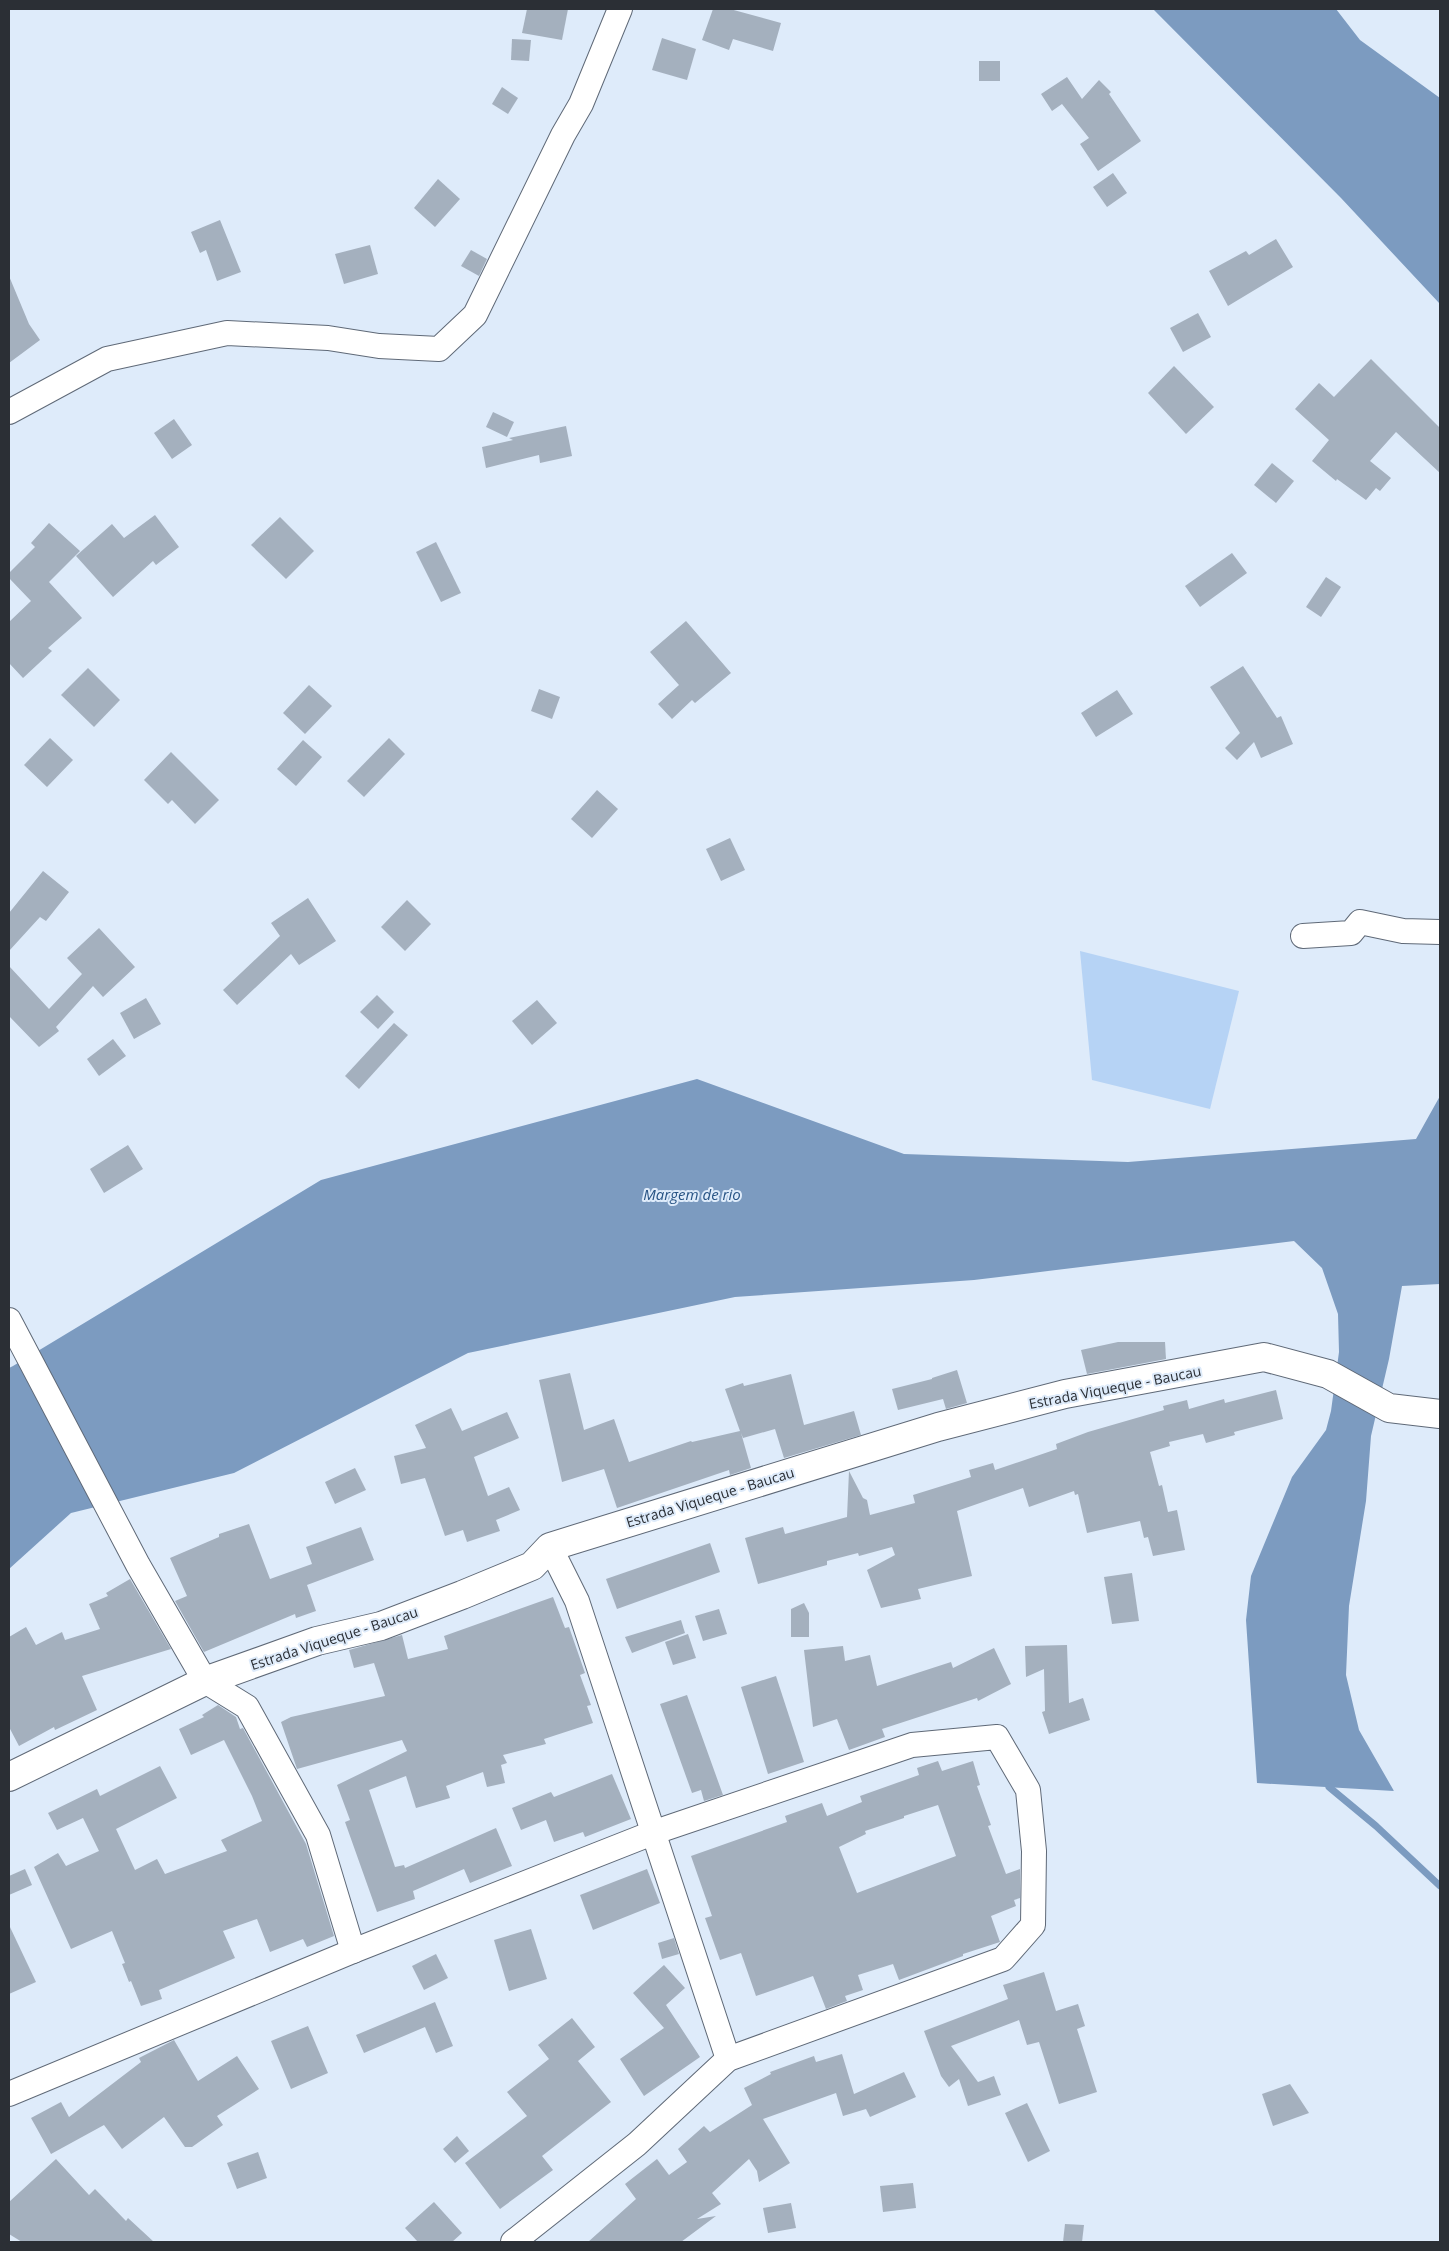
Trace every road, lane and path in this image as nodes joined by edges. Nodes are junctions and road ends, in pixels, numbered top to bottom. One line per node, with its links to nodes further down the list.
1 (620, 9): 2 (street)
2 (9, 412)
3 (1440, 932): 4 (street)
4 (1303, 936)
5 (9, 1320): 8 (street)
6 (1440, 1414): 7 (main road, Estrada Viqueque - Baucau)
7 (550, 1546): 8 (main road, Estrada Viqueque - Baucau); 10 (street)
8 (205, 1681): 9 (main road, Estrada Viqueque - Baucau); 11 (street)
9 (9, 1777)
10 (654, 1832): 11 (street); 12 (street); 12 (street)
11 (353, 1951): 13 (street)
12 (728, 2059): 14 (street)
13 (9, 2094)
14 (513, 2242)

